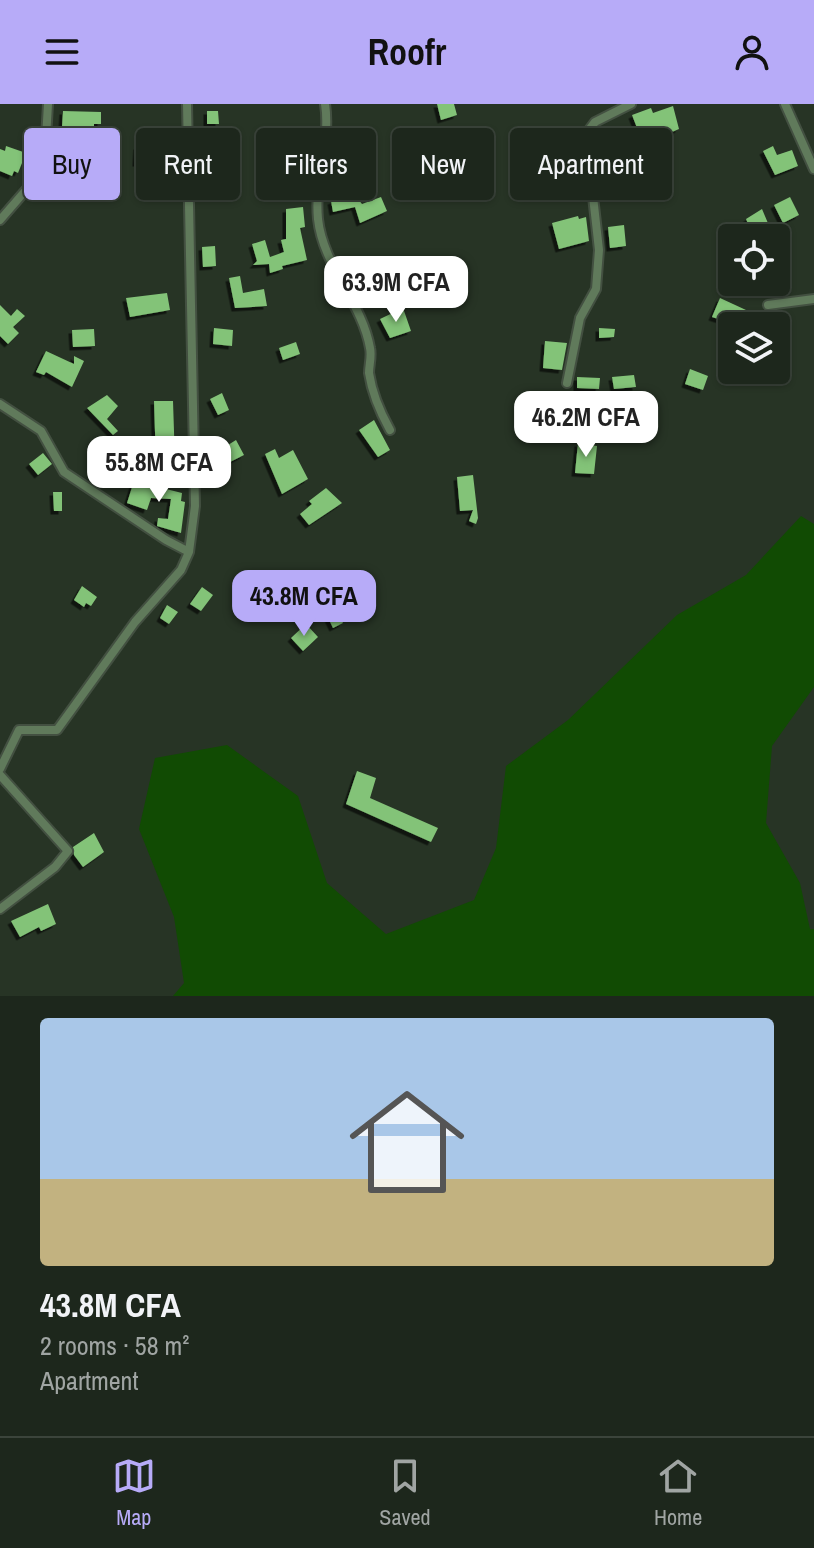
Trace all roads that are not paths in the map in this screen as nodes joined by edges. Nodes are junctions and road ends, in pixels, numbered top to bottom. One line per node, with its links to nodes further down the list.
1 (48, 104): 7 (street)
2 (187, 104): 13 (street)
3 (325, 104): 12 (street)
4 (631, 104): 10 (street)
5 (785, 104): 6 (street)
6 (814, 169)
7 (0, 220)
8 (814, 299): 9 (street)
9 (768, 305)
10 (567, 383)
11 (0, 404): 13 (street)
12 (390, 430)
13 (189, 552): 14 (street)
14 (0, 772): 15 (street)
15 (0, 909)

